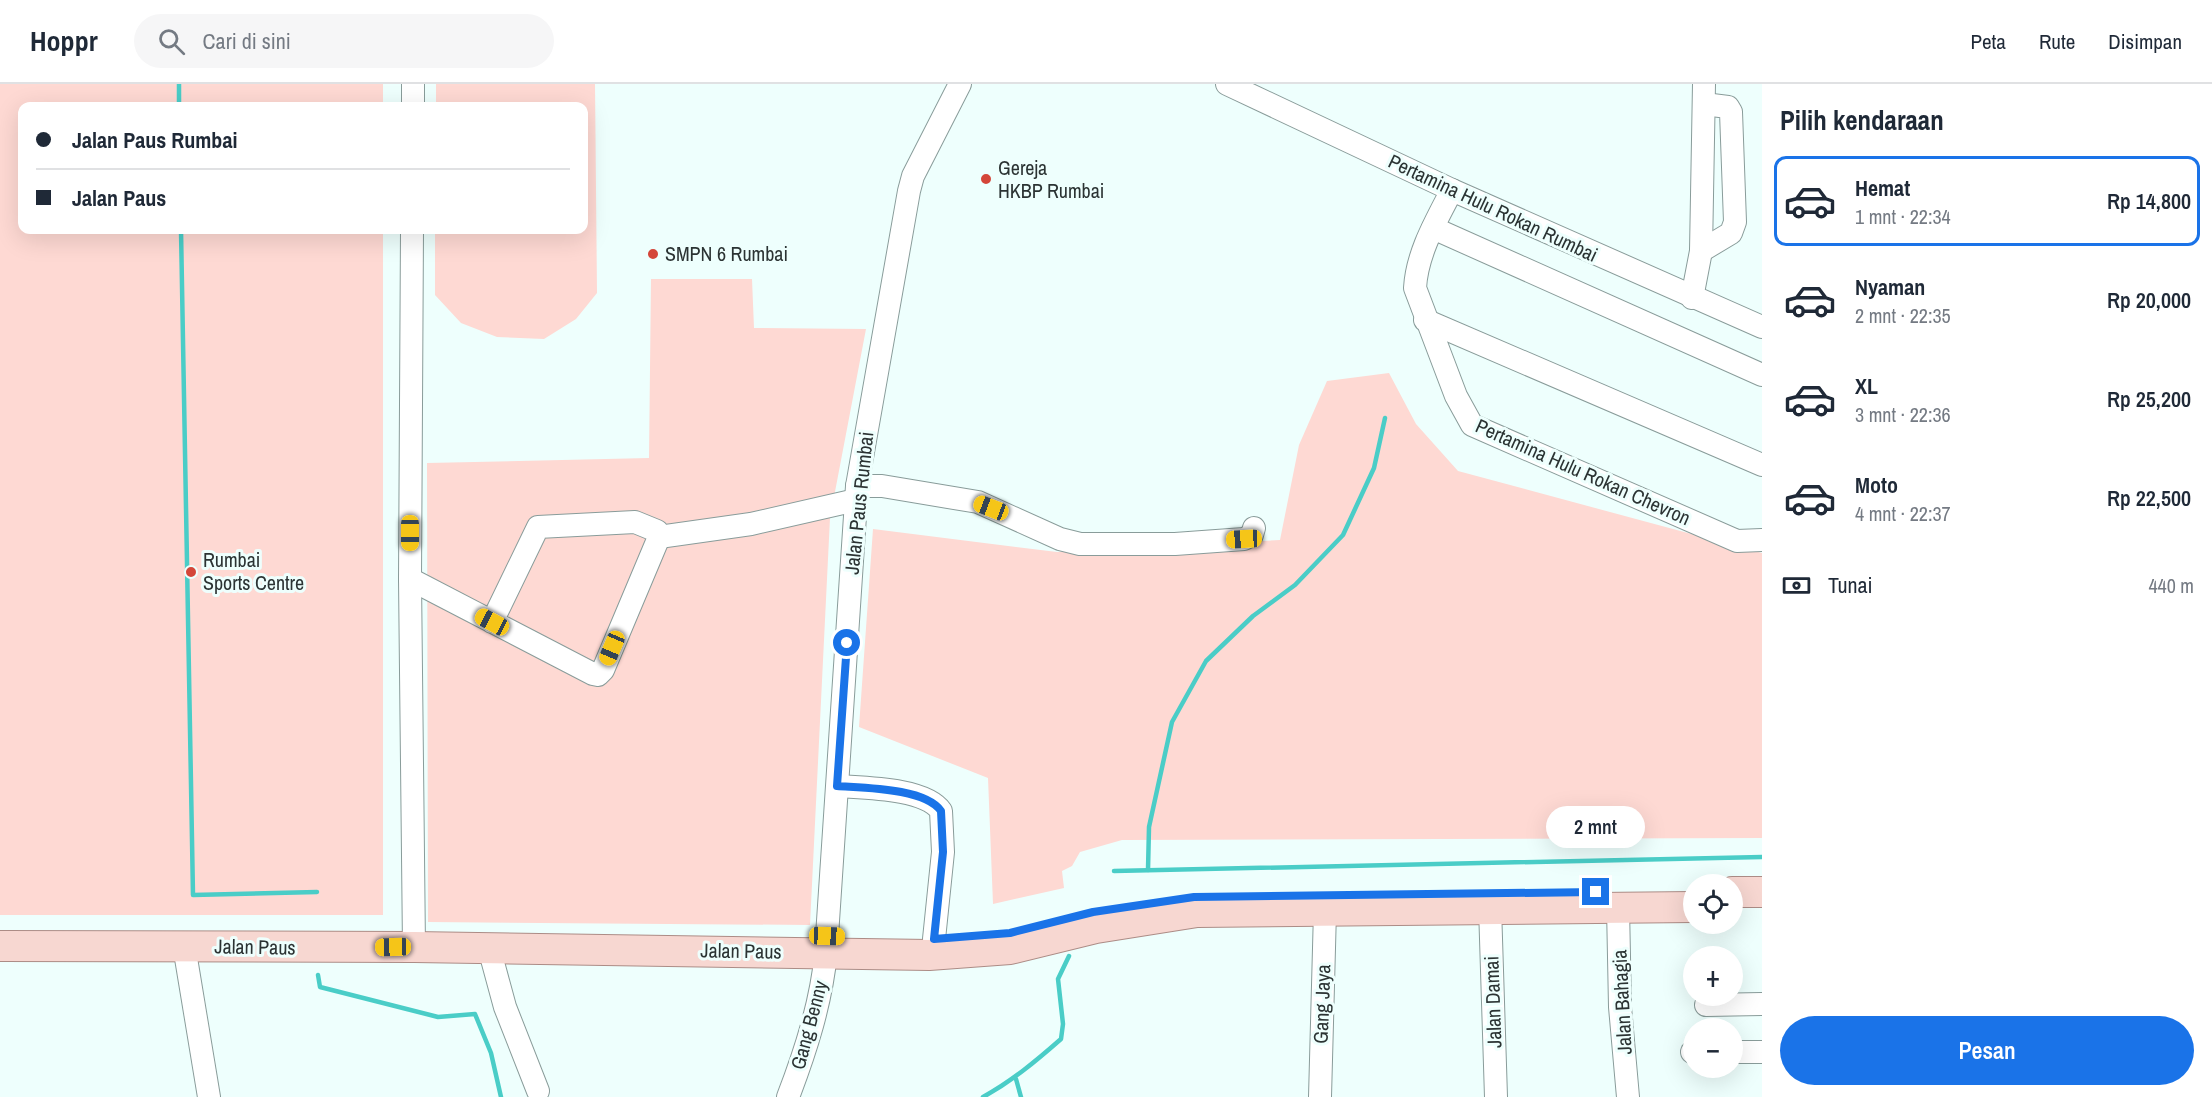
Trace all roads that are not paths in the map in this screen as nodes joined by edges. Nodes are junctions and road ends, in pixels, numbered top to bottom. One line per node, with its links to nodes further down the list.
1 (413, 84): 5 (street)
2 (960, 84): 15 (street, Jalan Paus Rumbai)
3 (1227, 84): 6 (street, Pertamina Hulu Rokan Rumbai)
4 (1704, 94): 9 (street); 9 (street)
5 (413, 102)
6 (1452, 190): 7 (street, Pertamina Hulu Rokan Chevron); 10 (street, Pertamina Hulu Rokan Rumbai)
7 (1433, 228): 11 (street, Pertamina Hulu Rokan Chevron); 13 (street)
8 (412, 234): 19 (street)
9 (1701, 250): 10 (street)
10 (1692, 298): 12 (street, Pertamina Hulu Rokan Rumbai)
11 (1425, 320): 14 (street); 18 (street, Pertamina Hulu Rokan Chevron)
12 (1762, 327)
13 (1762, 375)
14 (1762, 465)
15 (856, 493): 16 (street); 17 (street); 21 (street, Jalan Paus Rumbai)
16 (1254, 528)
17 (659, 537): 20 (street); 20 (street)
18 (1762, 540)
19 (410, 579): 20 (street); 33 (street)
20 (492, 622)
21 (837, 786): 32 (street); 34 (street, Jalan Paus Rumbai)
22 (1683, 892): 32 (main road, Jalan Paus)
23 (1743, 892): 24 (main road)
24 (1762, 892)
25 (1490, 907): 26 (main road, Jalan Paus); 30 (main road, Jalan Paus); 46 (street, Jalan Damai)
26 (1618, 907): 27 (main road, Jalan Paus); 47 (street, Jalan Bahagia)
27 (1683, 907)
28 (1743, 907): 29 (main road)
29 (1762, 907)
30 (1325, 911): 34 (main road, Jalan Paus); 45 (street, Gang Jaya)
31 (0, 935): 33 (main road, Jalan Paus)
32 (934, 939): 34 (main road, Jalan Paus)
33 (414, 941): 34 (main road, Jalan Paus); 36 (main road, Jalan Paus); 37 (main road, Jalan Paus)
34 (826, 944): 37 (main road, Jalan Paus); 44 (street, Gang Benny)
35 (0, 946): 36 (main road, Jalan Paus)
36 (184, 946): 43 (street)
37 (489, 948): 42 (street)
38 (1743, 1004): 39 (street)
39 (1762, 1004)
40 (1743, 1052): 41 (street)
41 (1762, 1052)
42 (538, 1091)
43 (209, 1097)
44 (788, 1097)
45 (1320, 1097)
46 (1496, 1097)
47 (1628, 1097)

